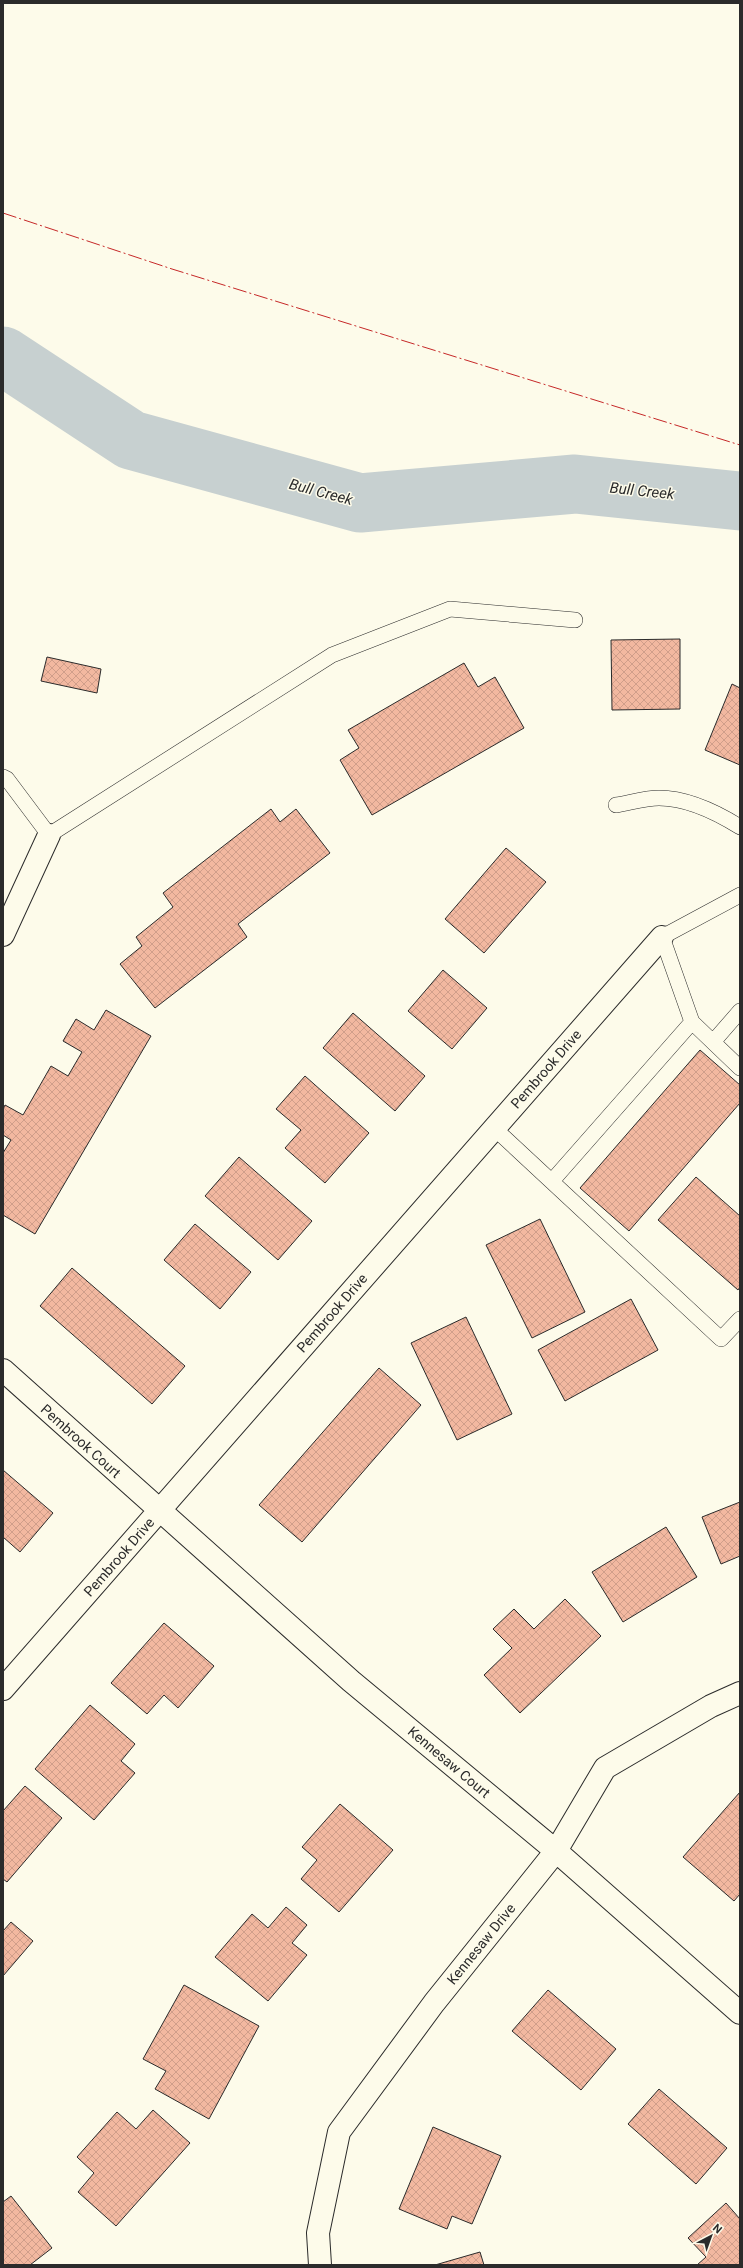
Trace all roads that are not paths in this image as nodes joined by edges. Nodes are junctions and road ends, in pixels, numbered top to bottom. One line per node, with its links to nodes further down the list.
1 (575, 620): 5 (lane)
2 (3, 777): 5 (lane)
3 (616, 805): 4 (lane)
4 (740, 827)
5 (49, 835): 7 (street)
6 (740, 895): 8 (lane)
7 (3, 935)
8 (662, 937): 10 (lane); 13 (street, Pembrook Drive)
9 (740, 1011): 11 (lane)
10 (692, 1022): 11 (lane); 14 (lane)
11 (714, 1042): 12 (lane)
12 (740, 1068)
13 (494, 1128): 14 (lane); 17 (street, Pembrook Drive)
14 (552, 1181): 15 (lane)
15 (740, 1319)
16 (3, 1370): 17 (street, Pembrook Court)
17 (159, 1511): 18 (street, Pembrook Drive); 20 (street, Kennesaw Court)
18 (3, 1689)
19 (740, 1693): 20 (street, Kennesaw Drive)
20 (556, 1851): 21 (street, Kennesaw Court); 22 (street, Kennesaw Drive)
21 (740, 2013)
22 (320, 2265)

